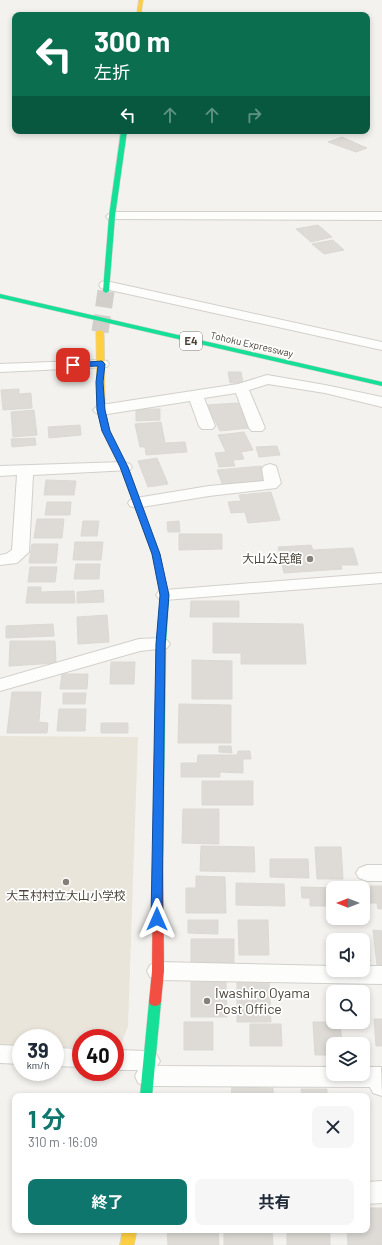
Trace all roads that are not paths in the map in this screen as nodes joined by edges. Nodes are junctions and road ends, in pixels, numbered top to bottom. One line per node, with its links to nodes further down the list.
1 (141, 0): 2 (main road)
2 (139, 12)
3 (124, 134): 4 (main road)
4 (112, 216): 5 (street); 6 (main road)
5 (382, 216)
6 (106, 288): 9 (street)
7 (0, 296): 12 (main road, Tohoku Expressway / E4)
8 (100, 332): 10 (main road)
9 (382, 346)
10 (102, 364): 11 (street); 16 (main road)
11 (0, 368)
12 (382, 384)
13 (241, 388): 14 (street); 15 (street); 18 (street)
14 (195, 394): 16 (street); 17 (street)
15 (382, 402)
16 (101, 410): 19 (main road)
17 (207, 426)
18 (257, 428)
19 (124, 467): 21 (street); 23 (main road)
20 (270, 469): 23 (street)
21 (25, 470): 22 (street); 24 (street)
22 (0, 471)
23 (136, 503): 26 (main road)
24 (0, 560)
25 (382, 578): 26 (street)
26 (165, 595): 27 (main road)
27 (160, 644): 28 (street); 29 (main road)
28 (0, 685)
29 (158, 972): 30 (street); 34 (main road)
30 (382, 974)
31 (0, 1054): 32 (street)
32 (12, 1055)
33 (124, 1065): 34 (street)
34 (147, 1078): 35 (street)
35 (382, 1086)
36 (382, 1192): 37 (street)
37 (370, 1193)
38 (129, 1233): 39 (main road)
39 (127, 1245)

